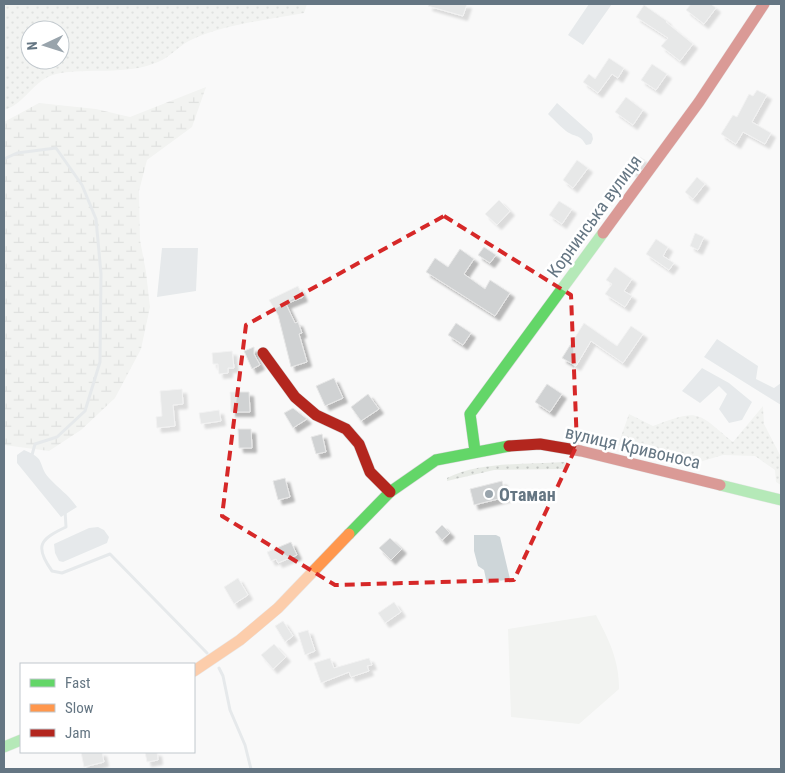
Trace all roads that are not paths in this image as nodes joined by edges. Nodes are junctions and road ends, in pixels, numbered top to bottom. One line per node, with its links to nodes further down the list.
1 (764, 4): 3 (street, Корнинська вулиця)
2 (263, 353): 4 (street)
3 (476, 452): 4 (street, вулиця Кривоноса); 5 (street, вулиця Кривоноса)
4 (390, 492): 6 (street, вулиця Кривоноса)
5 (781, 500)
6 (195, 670)
7 (20, 740): 8 (street)
8 (4, 747)

